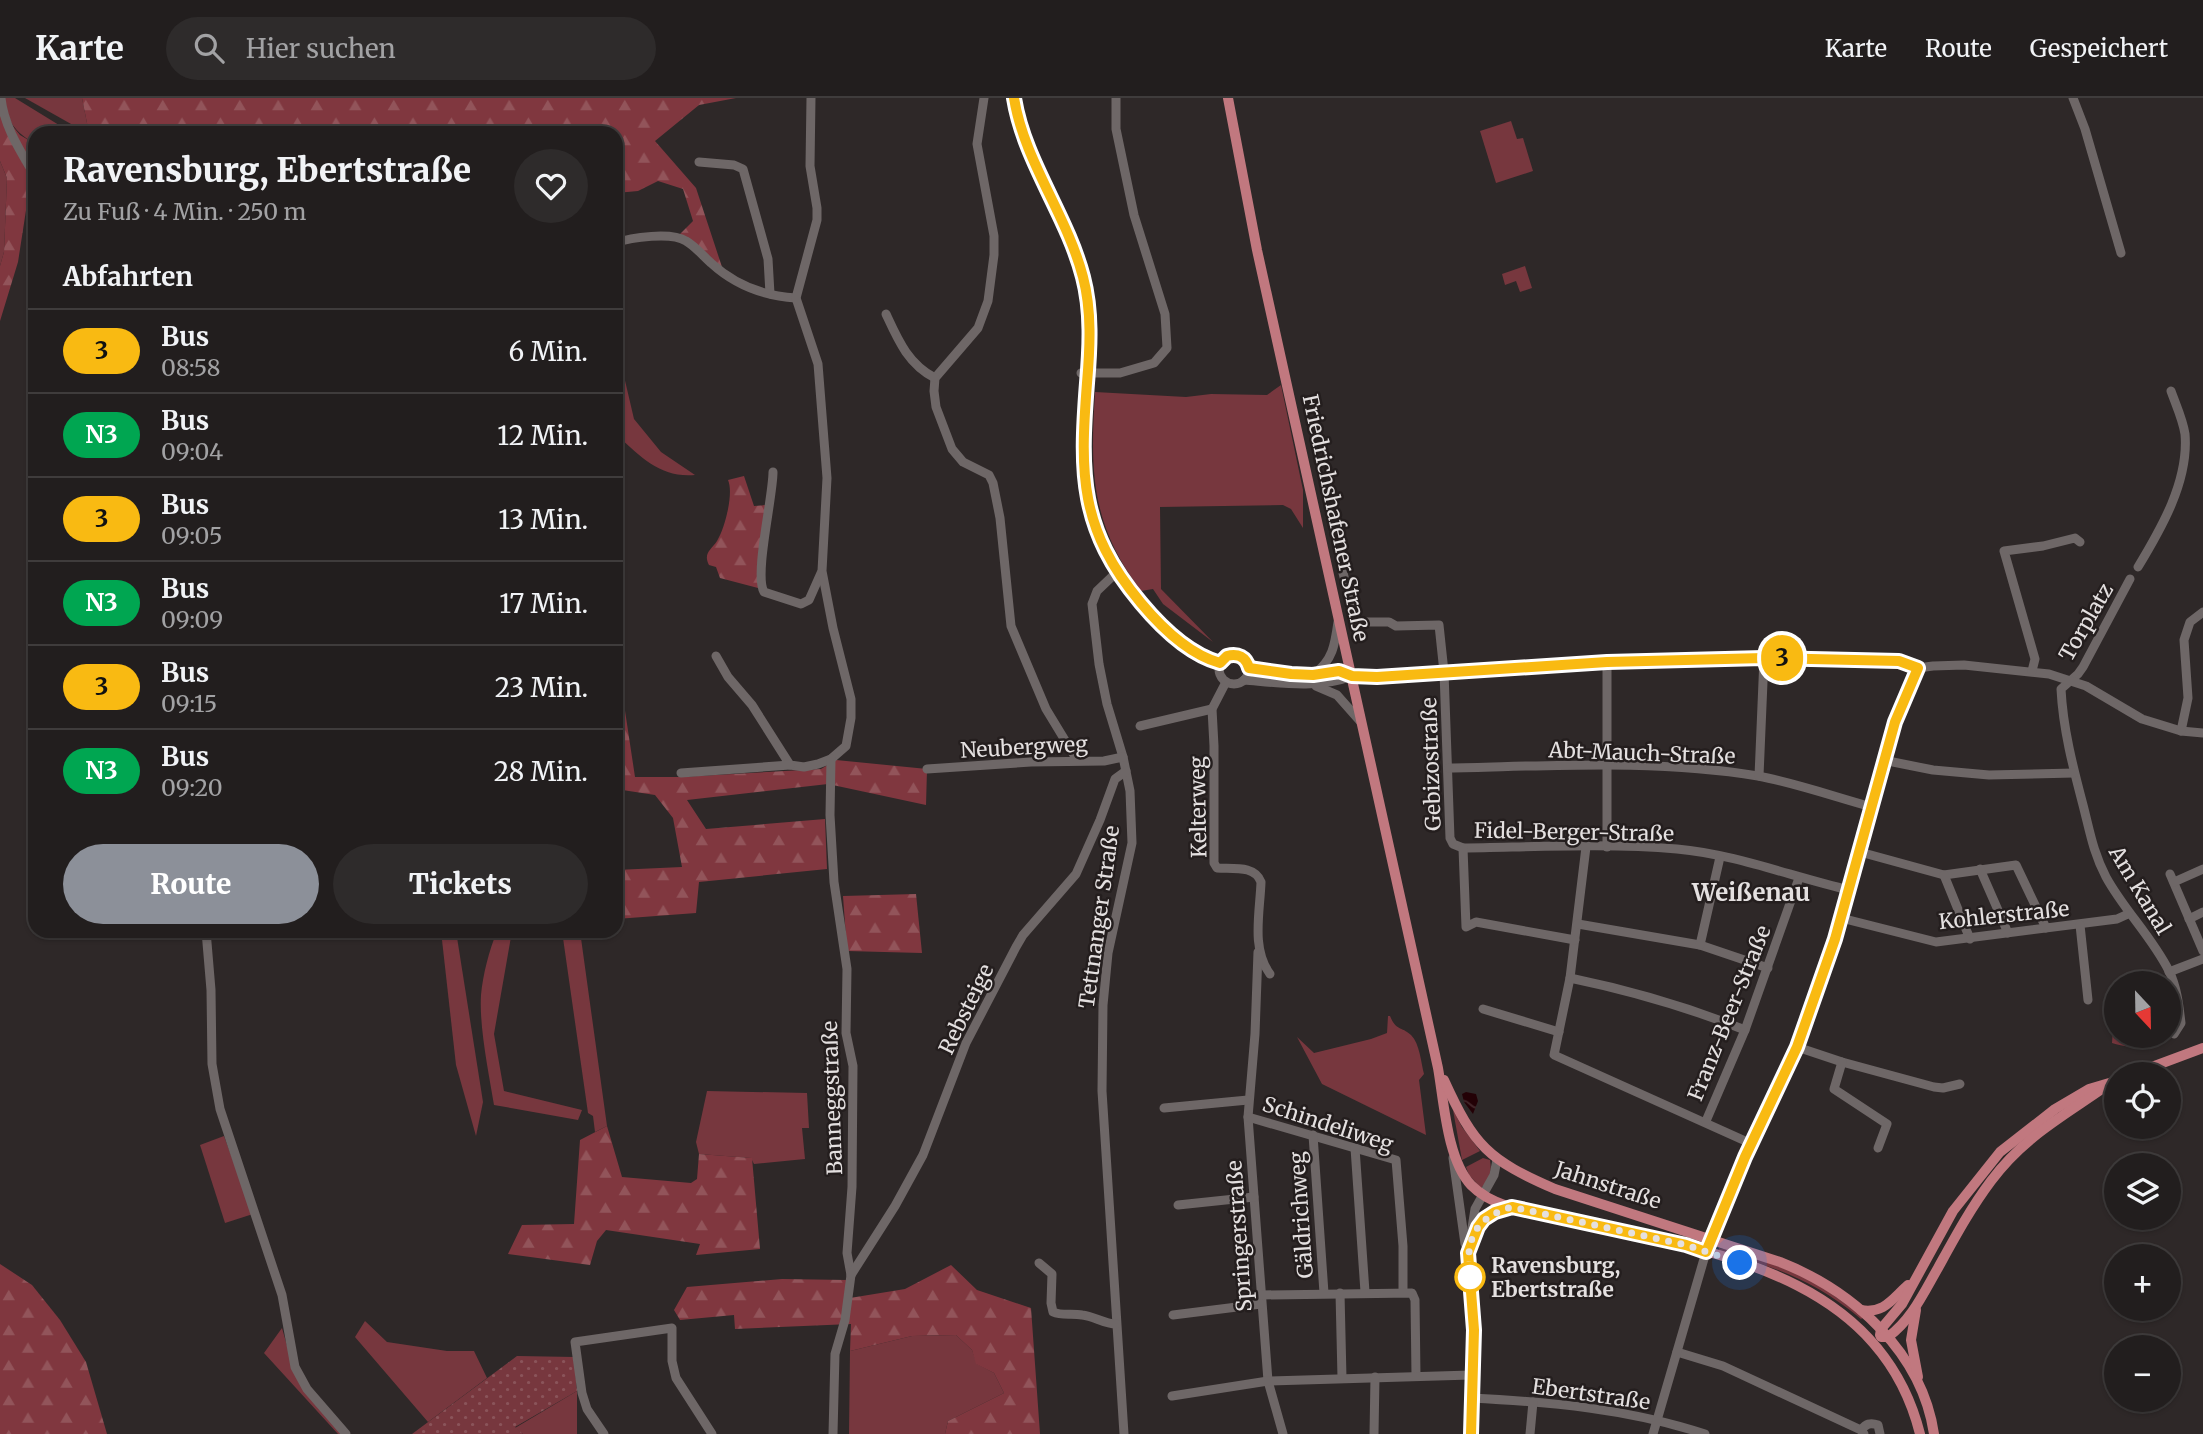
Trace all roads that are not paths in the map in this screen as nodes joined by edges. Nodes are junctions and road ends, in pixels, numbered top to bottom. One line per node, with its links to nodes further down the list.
1 (1, 98): 9 (street)
2 (811, 98): 13 (street)
3 (984, 98): 16 (street)
4 (1014, 98): 15 (street)
5 (1116, 98): 15 (street)
6 (1228, 98): 26 (main road, Friedrichshafener Straße)
7 (2073, 98): 11 (street)
8 (699, 162): 12 (street)
9 (28, 164)
10 (623, 240): 12 (street)
11 (2121, 253)
12 (770, 294): 13 (street)
13 (796, 298): 21 (street)
14 (886, 314): 16 (street)
15 (1084, 373): 22 (street)
16 (935, 378): 47 (street)
17 (2171, 391): 20 (street)
18 (773, 472): 21 (street)
19 (2080, 542): 33 (street)
20 (2138, 567)
21 (822, 571): 46 (street)
22 (1118, 571): 30 (street); 45 (street, Tettnanger Straße)
23 (1343, 573): 34 (street, Gebizostraße)
24 (2130, 579): 38 (street, Torplatz)
25 (2203, 612): 43 (street)
26 (1339, 616): 35 (main road, Friedrichshafener Straße); 37 (street)
27 (716, 656): 49 (street)
28 (1764, 658): 29 (street); 32 (street); 56 (street)
29 (1607, 662): 34 (street); 50 (street)
30 (1220, 663): 31 (street); 39 (street)
31 (1249, 668): 36 (street); 37 (street)
32 (1918, 668): 33 (street); 48 (street)
33 (2032, 671): 38 (street)
34 (1444, 672): 35 (street); 51 (street, Gebizostraße)
35 (1352, 676): 37 (street); 41 (main road, Friedrichshafener Straße)
36 (1244, 680): 37 (street); 39 (street)
37 (1312, 680): 41 (street)
38 (2070, 681): 43 (street); 55 (street, Am Kanal)
39 (1226, 682): 40 (street)
40 (1212, 709): 42 (street); 81 (street, Kelterweg)
41 (1360, 721): 97 (main road, Friedrichshafener Straße)
42 (1140, 726)
43 (2181, 731): 44 (street)
44 (2203, 733)
45 (1123, 757): 47 (street, Neubergweg); 53 (street, Tettnanger Straße)
46 (831, 758): 49 (street); 119 (street, Banneggstraße)
47 (1077, 760): 52 (street, Neubergweg)
48 (1883, 760): 55 (street); 57 (street)
49 (790, 765): 54 (street)
50 (1608, 765): 51 (street, Abt-Mauch-Straße); 56 (street, Abt-Mauch-Straße); 59 (street)
51 (1449, 768): 60 (street, Gebizostraße)
52 (927, 769)
53 (1126, 771): 119 (street, Rebsteige); 129 (street, Tettnanger Straße)
54 (681, 773)
55 (2074, 773): 69 (street, Am Kanal)
56 (1759, 776): 57 (street, Abt-Mauch-Straße)
57 (1872, 807): 61 (street)
58 (1586, 846): 59 (street, Fidel-Berger-Straße); 60 (street, Fidel-Berger-Straße); 72 (street)
59 (1607, 847): 62 (street, Fidel-Berger-Straße)
60 (1463, 848): 78 (street)
61 (1860, 852): 65 (street); 67 (street)
62 (1720, 856): 66 (street, Fidel-Berger-Straße); 79 (street)
63 (1980, 869): 65 (street); 74 (street); 75 (street)
64 (2203, 869): 71 (street)
65 (1944, 875): 77 (street)
66 (1799, 878): 67 (street, Fidel-Berger-Straße); 83 (street, Franz-Beer-Straße)
67 (1849, 890): 70 (street)
68 (2203, 912): 71 (street)
69 (2128, 914): 73 (street, Kohlerstraße); 84 (street, Am Kanal)
70 (1841, 918): 77 (street, Kohlerstraße); 93 (street)
71 (2189, 919): 80 (street)
72 (1578, 924): 78 (street); 79 (street)
73 (2080, 925): 74 (street, Kohlerstraße); 88 (street)
74 (2046, 928): 75 (street, Kohlerstraße)
75 (2008, 933): 77 (street, Kohlerstraße)
76 (207, 938): 145 (street)
77 (1970, 939)
78 (1575, 940): 87 (street)
79 (1700, 945): 83 (street)
80 (2203, 951)
81 (1258, 952): 86 (street); 92 (street, Kelterweg)
82 (2203, 959): 85 (street)
83 (1768, 968): 90 (street, Franz-Beer-Straße)
84 (2168, 971)
85 (2172, 971)
86 (1270, 974)
87 (1570, 978): 90 (street); 91 (street)
88 (2088, 1000)
89 (1482, 1009): 91 (street)
90 (1745, 1030): 104 (street, Franz-Beer-Straße)
91 (1559, 1032): 104 (street)
92 (1255, 1034): 101 (street, Springerstraße)
93 (1797, 1047): 95 (street); 107 (street)
94 (2203, 1048): 96 (main road)
95 (1842, 1062): 98 (street); 109 (street)
96 (2165, 1062)
97 (1438, 1068): 106 (main road, Friedrichshafener Straße); 110 (main road, Friedrichshafener Straße)
98 (1959, 1084)
99 (2104, 1085): 120 (main road)
100 (2104, 1088): 126 (main road)
101 (1248, 1100): 102 (street); 103 (street, Springerstraße)
102 (1164, 1108)
103 (1248, 1117): 105 (street, Schindeliweg); 112 (street, Springerstraße)
104 (1706, 1121): 107 (street)
105 (1313, 1135): 108 (street, Schindeliweg); 123 (street, Gäldrichweg)
106 (1451, 1140): 111 (main road, Jahnstraße); 117 (street)
107 (1752, 1144): 115 (street)
108 (1355, 1148): 121 (street, Schindeliweg); 122 (street)
109 (1878, 1148)
110 (1497, 1160): 111 (street); 115 (main road, Jahnstraße)
111 (1484, 1195): 114 (main road, Jahnstraße); 117 (street)
112 (1254, 1197): 113 (street); 125 (street, Springerstraße)
113 (1178, 1206)
114 (1512, 1207): 116 (main road, Jahnstraße); 117 (street)
115 (1711, 1238): 116 (street); 127 (main road, Jahnstraße)
116 (1706, 1252): 130 (main road, Jahnstraße); 132 (street)
117 (1468, 1253): 134 (street)
118 (1039, 1263): 129 (street)
119 (851, 1275): 148 (street, Banneggstraße)
120 (1912, 1282): 127 (main road); 131 (main road)
121 (1404, 1291): 122 (street); 135 (street)
122 (1365, 1292): 124 (street)
123 (1324, 1293): 124 (street); 125 (street)
124 (1340, 1293): 137 (street)
125 (1261, 1299): 128 (street); 138 (street, Springerstraße)
126 (1917, 1307): 131 (main road); 139 (main road)
127 (1861, 1310): 131 (main road, Jahnstraße)
128 (1173, 1315)
129 (1116, 1324): 149 (street, Tettnanger Straße)
130 (1865, 1332): 131 (main road); 133 (main road, Jahnstraße)
131 (1883, 1335): 133 (main road, Jahnstraße); 139 (main road, Jahnstraße)
132 (1677, 1352): 143 (street); 144 (street)
133 (1880, 1352): 157 (main road, Jahnstraße)
134 (1471, 1375): 135 (street); 141 (street)
135 (1416, 1376): 136 (street)
136 (1375, 1377): 137 (street); 151 (street)
137 (1342, 1378): 138 (street)
138 (1268, 1381): 140 (street); 150 (street, Springerstraße)
139 (1920, 1385): 158 (main road, Jahnstraße)
140 (1172, 1396)
141 (1471, 1398): 142 (street, Ebertstraße); 152 (street)
142 (1533, 1402): 143 (street, Ebertstraße); 153 (street)
143 (1657, 1421): 154 (street); 155 (street, Ebertstraße)
144 (1862, 1432): 156 (street)
145 (346, 1434)
146 (604, 1434): 147 (street)
147 (712, 1434)
148 (832, 1434)
149 (1124, 1434)
150 (1283, 1434)
151 (1374, 1434)
152 (1471, 1434)
153 (1530, 1434)
154 (1653, 1434)
155 (1705, 1434)
156 (1880, 1434)
157 (1920, 1434)
158 (1934, 1434)

